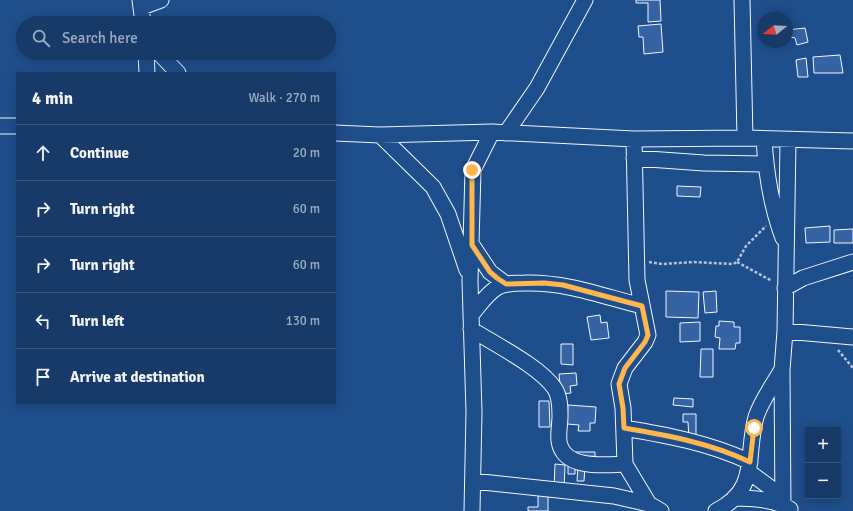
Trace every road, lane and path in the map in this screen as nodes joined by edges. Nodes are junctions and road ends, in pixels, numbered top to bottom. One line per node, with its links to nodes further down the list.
1 (161, 0): 4 (street)
2 (586, 0): 12 (street)
3 (742, 0): 15 (street)
4 (141, 3): 5 (street)
5 (142, 16)
6 (146, 60): 8 (street)
7 (166, 60): 9 (street)
8 (147, 72)
9 (177, 72)
10 (0, 126): 11 (street)
11 (16, 126)
12 (499, 132): 14 (street); 16 (street); 23 (street)
13 (336, 133): 14 (street)
14 (380, 135): 28 (street)
15 (745, 138): 16 (street); 17 (street)
16 (634, 139): 20 (street)
17 (764, 139): 18 (street); 21 (street)
18 (788, 141): 19 (street); 24 (street)
19 (853, 141)
20 (634, 158): 21 (street); 25 (street)
21 (765, 164): 22 (street)
22 (776, 218): 24 (street); 26 (path)
23 (472, 245): 28 (street); 29 (street)
24 (786, 245): 30 (street)
25 (636, 260): 26 (path); 31 (street)
26 (737, 262): 30 (path)
27 (853, 262): 30 (street)
28 (470, 281): 32 (street)
29 (506, 284): 31 (street); 32 (street)
30 (785, 288): 33 (street)
31 (642, 306): 36 (street)
32 (471, 322): 37 (street); 39 (street)
33 (785, 331): 34 (street); 35 (street)
34 (853, 337)
35 (782, 370): 38 (street); 41 (street)
36 (624, 428): 37 (street); 38 (street)
37 (625, 464): 42 (street)
38 (750, 467): 40 (street); 41 (street)
39 (473, 481): 42 (street); 43 (street)
40 (734, 498): 41 (street); 44 (street)
41 (786, 506)
42 (655, 507)
43 (472, 511)
44 (716, 511)

